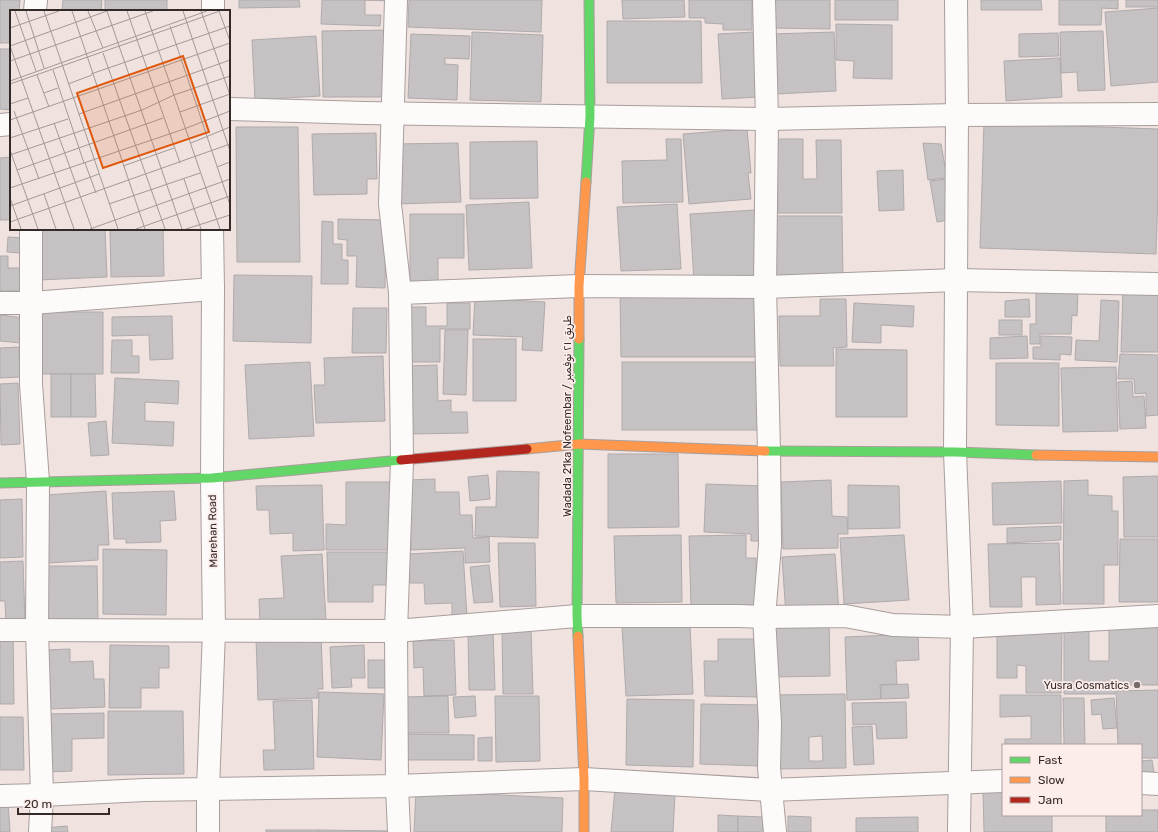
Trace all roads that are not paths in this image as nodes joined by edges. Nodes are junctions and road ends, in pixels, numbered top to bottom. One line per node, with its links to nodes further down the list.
1 (36, 0): 6 (street)
2 (396, 0): 8 (street)
3 (589, 0): 11 (street, Wadada 21ka Nofeembar / طريق ٢١ نوفمبر)
4 (764, 0): 12 (street)
5 (956, 0): 10 (street)
6 (35, 10)
7 (230, 109): 8 (street)
8 (392, 113): 11 (street); 22 (street)
9 (1158, 114): 10 (street)
10 (957, 115): 12 (street); 17 (street)
11 (590, 116): 12 (street); 19 (street, Wadada 21ka Nofeembar / طريق ٢١ نوفمبر)
12 (768, 119): 20 (street)
13 (10, 124): 14 (street)
14 (0, 125)
15 (31, 230): 23 (street)
16 (212, 230): 21 (street, Marehan Road)
17 (956, 280): 18 (street); 20 (street); 27 (street)
18 (1158, 284)
19 (580, 286): 20 (street); 22 (street); 25 (street, Wadada 21ka Nofeembar / طريق ٢١ نوفمبر)
20 (765, 286): 26 (street)
21 (213, 288): 23 (street); 30 (street, Marehan Road)
22 (400, 293): 29 (street)
23 (32, 302): 24 (street); 31 (street)
24 (0, 303)
25 (579, 444): 26 (street); 29 (street); 33 (street, Wadada 21ka Nofeembar / طريق ٢١ نوفمبر)
26 (769, 451): 27 (street); 35 (street)
27 (955, 452): 28 (street); 36 (street)
28 (1158, 457)
29 (402, 461): 30 (street); 40 (street)
30 (212, 478): 31 (street); 39 (street, Marehan Road)
31 (38, 482): 32 (street); 38 (street)
32 (0, 483)
33 (577, 616): 35 (street); 40 (street); 41 (street, Wadada 21ka Nofeembar / طريق ٢١ نوفمبر)
34 (1158, 616): 36 (street)
35 (764, 617): 36 (street); 48 (street)
36 (962, 627): 43 (street)
37 (0, 630): 38 (street)
38 (37, 630): 39 (street); 49 (street)
39 (214, 631): 40 (street); 47 (street, Marehan Road)
40 (396, 631): 46 (street)
41 (584, 779): 46 (street); 48 (street); 54 (street, Wadada 21ka Nofeembar / طريق ٢١ نوفمبر)
42 (1002, 781): 43 (street)
43 (960, 782): 48 (street); 56 (street)
44 (1142, 783): 45 (street)
45 (1158, 784)
46 (397, 786): 47 (street); 53 (street)
47 (208, 789): 49 (street); 52 (street, Marehan Road)
48 (770, 790): 55 (street)
49 (42, 795): 50 (street); 51 (street)
50 (0, 796)
51 (40, 832)
52 (208, 832)
53 (399, 832)
54 (584, 832)
55 (775, 832)
56 (960, 832)

